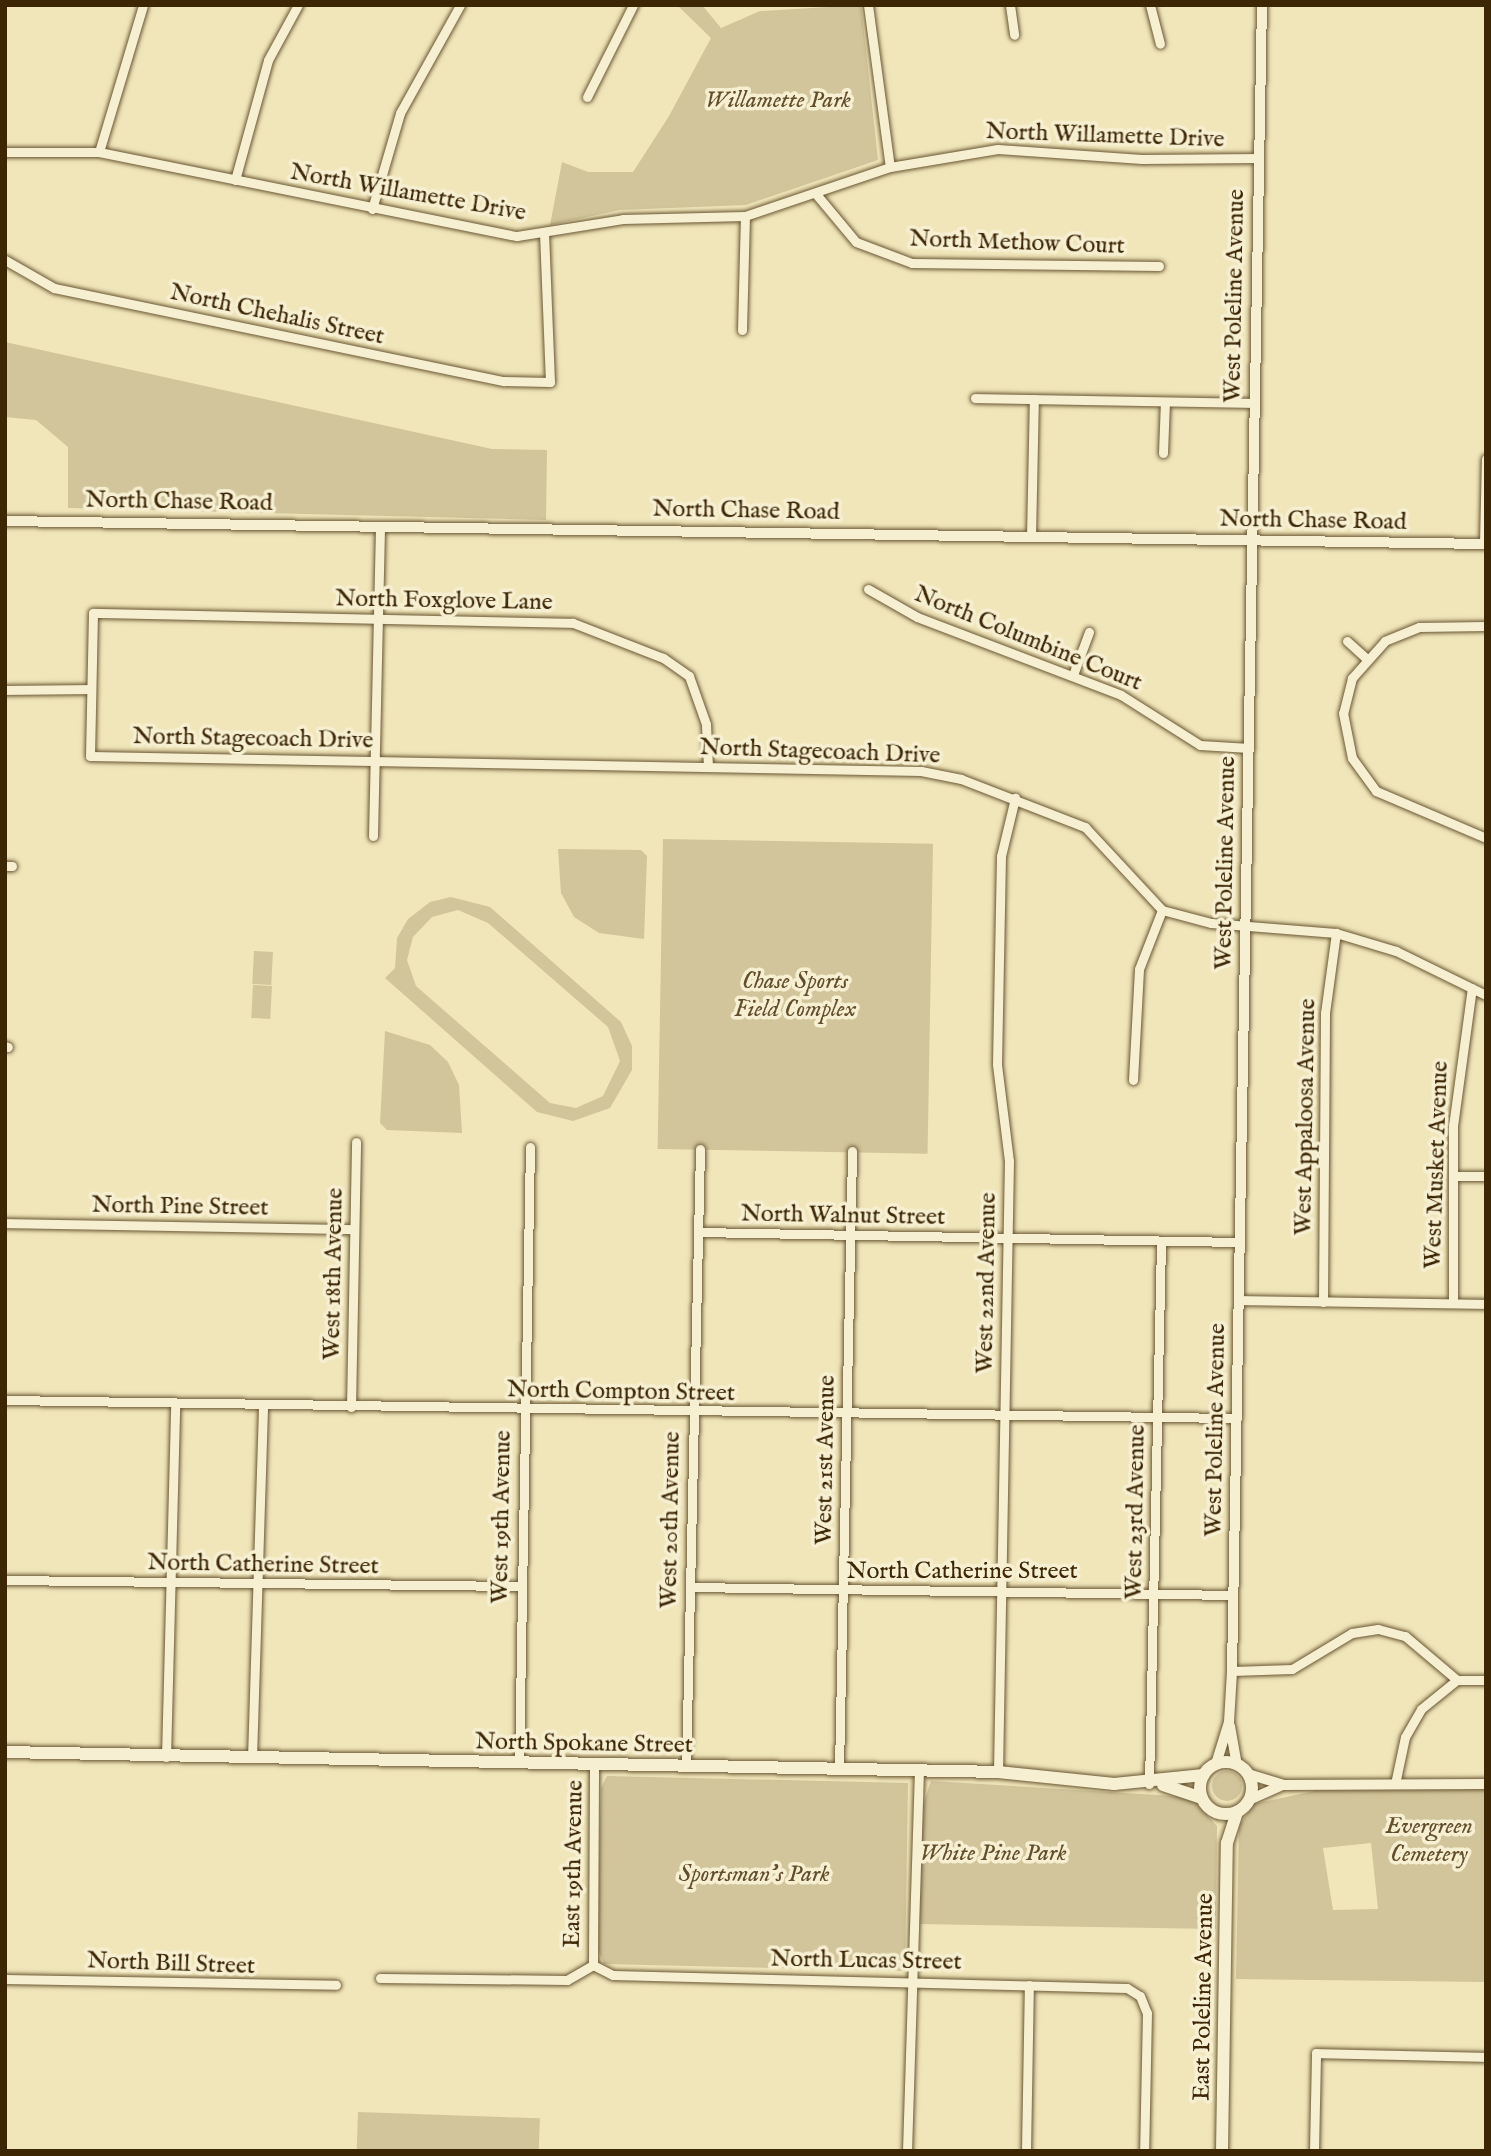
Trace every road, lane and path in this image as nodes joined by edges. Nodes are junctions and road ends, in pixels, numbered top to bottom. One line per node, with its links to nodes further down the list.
1 (143, 5): 13 (street)
2 (298, 5): 16 (street)
3 (460, 5): 18 (street)
4 (633, 5): 11 (street)
5 (867, 5): 15 (street)
6 (1010, 5): 9 (street)
7 (1150, 5): 10 (street)
8 (1262, 5): 14 (street, West Poleline Avenue)
9 (1014, 35)
10 (1160, 44)
11 (587, 97)
12 (5, 152): 13 (street, North Willamette Drive)
13 (99, 152): 16 (street, North Willamette Drive)
14 (1259, 158): 15 (street, North Willamette Drive); 27 (street, West Poleline Avenue)
15 (890, 167): 17 (street, North Willamette Drive)
16 (235, 180): 18 (street, North Willamette Drive)
17 (816, 194): 19 (street, North Willamette Drive); 22 (street, North Methow Court)
18 (372, 209): 20 (street, North Willamette Drive)
19 (745, 216): 20 (street, North Willamette Drive); 23 (street)
20 (544, 235): 21 (street, North Chehalis Street)
21 (5, 260)
22 (1160, 267)
23 (742, 330)
24 (975, 398): 25 (street)
25 (1034, 399): 26 (street); 32 (street)
26 (1165, 402): 27 (street); 28 (street)
27 (1254, 402): 33 (street, West Poleline Avenue)
28 (1163, 453)
29 (1486, 459): 34 (street)
30 (5, 521): 31 (street, North Chase Road)
31 (380, 526): 32 (street, North Chase Road); 36 (street)
32 (1031, 537): 33 (street, North Chase Road)
33 (1251, 540): 34 (street, North Chase Road); 44 (street, West Poleline Avenue)
34 (1485, 544)
35 (868, 589): 41 (street, North Columbine Court)
36 (378, 620): 42 (street, North Foxglove Lane); 45 (street); 46 (street, North Foxglove Lane)
37 (1486, 626): 40 (street)
38 (1089, 632): 41 (street)
39 (1347, 641): 40 (street)
40 (1366, 657): 49 (street)
41 (1073, 675): 44 (street, North Columbine Court)
42 (91, 689): 43 (street); 45 (street, North Stagecoach Drive)
43 (5, 690)
44 (1249, 748): 51 (street, West Poleline Avenue)
45 (375, 759): 46 (street, North Stagecoach Drive); 48 (street)
46 (708, 766): 47 (street, North Stagecoach Drive)
47 (1015, 798): 50 (street, North Stagecoach Drive); 66 (street, West 22nd Avenue)
48 (373, 836)
49 (1486, 838)
50 (1162, 910): 51 (street); 55 (street)
51 (1247, 924): 52 (street); 68 (street, West Poleline Avenue)
52 (1336, 933): 53 (street); 70 (street, West Appaloosa Avenue)
53 (1472, 988): 54 (street); 60 (street, West Musket Avenue)
54 (1486, 995)
55 (1133, 1080)
56 (356, 1142): 63 (street, West 18th Avenue)
57 (530, 1147): 77 (street, West 19th Avenue)
58 (700, 1149): 64 (street, West 20th Avenue)
59 (852, 1152): 65 (street, West 21st Avenue)
60 (1453, 1176): 61 (street); 71 (street, West Musket Avenue)
61 (1486, 1177)
62 (5, 1223): 63 (street, North Pine Street)
63 (354, 1229): 76 (street, West 18th Avenue)
64 (698, 1232): 65 (street, North Walnut Street); 78 (street, West 20th Avenue)
65 (850, 1236): 66 (street, North Walnut Street); 79 (street, West 21st Avenue)
66 (1007, 1239): 67 (street, North Walnut Street); 80 (street, West 22nd Avenue)
67 (1161, 1242): 68 (street, North Walnut Street); 81 (street, West 23rd Avenue)
68 (1240, 1242): 69 (street, West Poleline Avenue)
69 (1239, 1300): 70 (street); 82 (street, West Poleline Avenue)
70 (1323, 1302): 71 (street)
71 (1453, 1303): 72 (street)
72 (1486, 1304)
73 (5, 1400): 74 (street, North Compton Street)
74 (175, 1404): 75 (street, North Compton Street); 84 (street)
75 (262, 1405): 76 (street, North Compton Street); 85 (street)
76 (351, 1407): 77 (street, North Compton Street)
77 (523, 1410): 78 (street, North Compton Street); 86 (street, West 19th Avenue)
78 (693, 1412): 79 (street, North Compton Street); 87 (street, West 20th Avenue)
79 (847, 1415): 80 (street, North Compton Street); 89 (street, West 21st Avenue)
80 (1003, 1417): 81 (street, North Compton Street); 88 (street, West 22nd Avenue)
81 (1157, 1417): 82 (street, North Compton Street); 90 (street, West 23rd Avenue)
82 (1237, 1418): 91 (street, West Poleline Avenue)
83 (5, 1580): 84 (street, North Catherine Street)
84 (170, 1583): 85 (street, North Catherine Street); 97 (street)
85 (257, 1584): 86 (street, North Catherine Street); 98 (street)
86 (521, 1586): 99 (street, West 19th Avenue)
87 (690, 1587): 89 (street, North Catherine Street); 103 (street, West 20th Avenue)
88 (1002, 1590): 89 (street, North Catherine Street); 90 (street, North Catherine Street); 106 (street, West 22nd Avenue)
89 (843, 1591): 104 (street, West 21st Avenue)
90 (1154, 1593): 91 (street, North Catherine Street); 109 (street, West 23rd Avenue)
91 (1234, 1595): 92 (street, West Poleline Avenue)
92 (1232, 1671): 93 (street); 95 (street, West Poleline Avenue)
93 (1457, 1680): 94 (street); 110 (street)
94 (1486, 1680)
95 (1229, 1722): 101 (street, West Poleline Avenue); 102 (street, West Poleline Avenue)
96 (5, 1752): 97 (main road, North Spokane Street)
97 (166, 1757): 98 (main road, North Spokane Street)
98 (252, 1758): 99 (main road, North Spokane Street)
99 (519, 1763): 100 (main road, North Spokane Street)
100 (594, 1764): 103 (main road, North Spokane Street); 118 (street, East 19th Avenue)
101 (1216, 1764): 102 (main road); 108 (main road)
102 (1237, 1765): 107 (main road)
103 (686, 1766): 104 (main road, North Spokane Street)
104 (839, 1769): 105 (main road, North Spokane Street)
105 (919, 1770): 106 (main road, North Spokane Street); 121 (street)
106 (998, 1772): 109 (main road, North Spokane Street)
107 (1248, 1774): 112 (street); 114 (main road)
108 (1204, 1775): 109 (main road, North Spokane Street); 113 (main road)
109 (1155, 1784): 113 (main road, North Spokane Street)
110 (1395, 1784): 111 (street); 112 (street)
111 (1486, 1784)
112 (1283, 1785): 114 (street)
113 (1202, 1798): 115 (main road)
114 (1249, 1800): 116 (main road)
115 (1211, 1809): 116 (main road); 117 (main road, East Poleline Avenue)
116 (1237, 1812): 117 (main road, East Poleline Avenue)
117 (1227, 1843): 128 (main road, East Poleline Avenue)
118 (593, 1965): 119 (street); 121 (street, North Lucas Street)
119 (380, 1978)
120 (5, 1979): 123 (street, North Bill Street)
121 (912, 1981): 122 (street, North Lucas Street); 125 (street)
122 (1029, 1985): 126 (street); 127 (street, North Lucas Street)
123 (336, 1986)
124 (1486, 2057): 129 (street)
125 (907, 2151)
126 (1026, 2151)
127 (1144, 2151)
128 (1222, 2151)
129 (1314, 2151)

